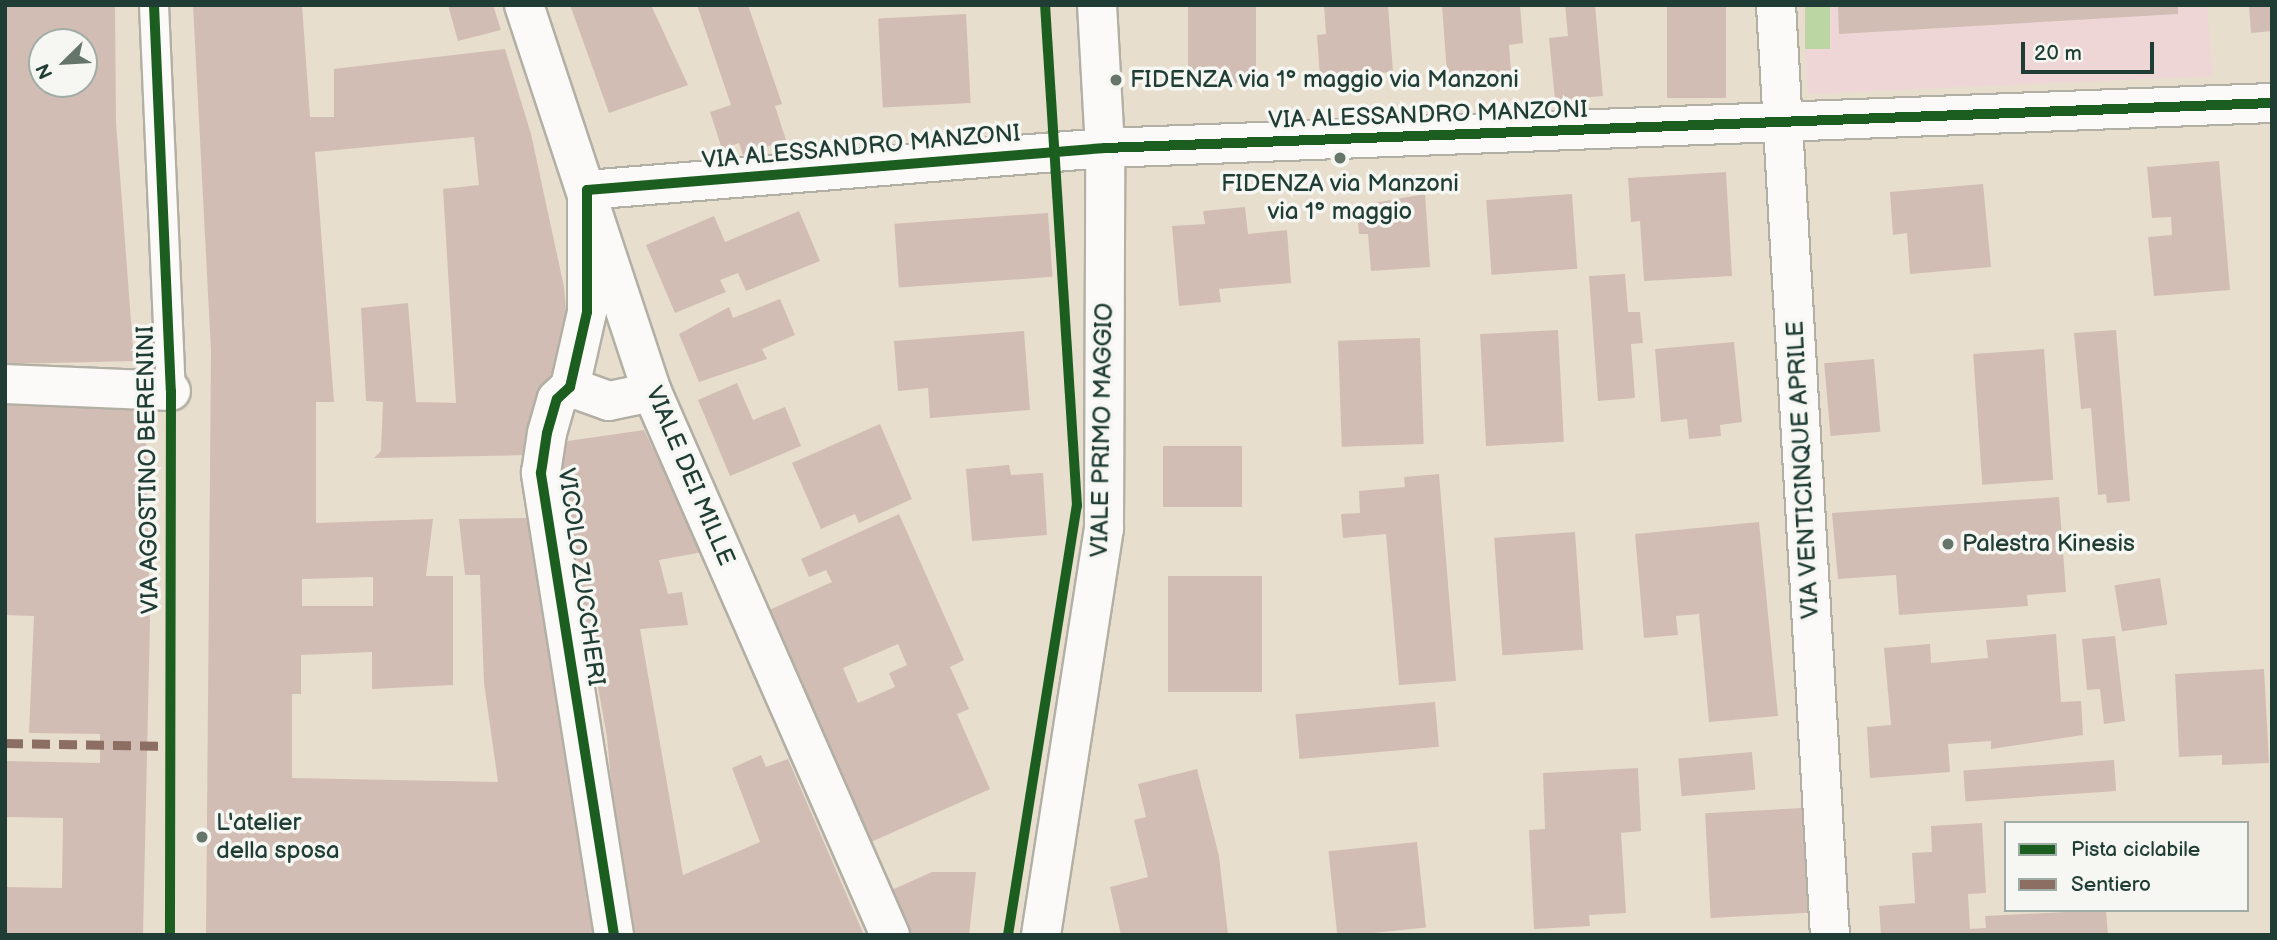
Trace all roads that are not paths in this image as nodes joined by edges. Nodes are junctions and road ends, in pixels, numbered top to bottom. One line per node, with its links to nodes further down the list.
1 (154, 5): 11 (street, VIA AGOSTINO BERENINI)
2 (524, 5): 8 (street, VIALE DEI MILLE)
3 (1097, 5): 7 (street, VIALE PRIMO MAGGIO)
4 (1776, 5): 6 (street, VIA VENTICINQUE APRILE)
5 (2272, 103): 6 (street, VIA ALESSANDRO MANZONI)
6 (1782, 123): 7 (street, VIA ALESSANDRO MANZONI); 16 (street, VIA VENTICINQUE APRILE)
7 (1105, 148): 8 (street, VIA ALESSANDRO MANZONI); 15 (street, VIALE PRIMO MAGGIO)
8 (587, 190): 10 (street, VICOLO ZUCCHERI); 12 (street, VIALE DEI MILLE)
9 (5, 384): 11 (street)
10 (570, 387): 12 (street); 13 (street, VICOLO ZUCCHERI)
11 (171, 390)
12 (652, 392): 14 (street, VIALE DEI MILLE)
13 (614, 935)
14 (890, 935)
15 (1041, 935)
16 (1830, 935)

